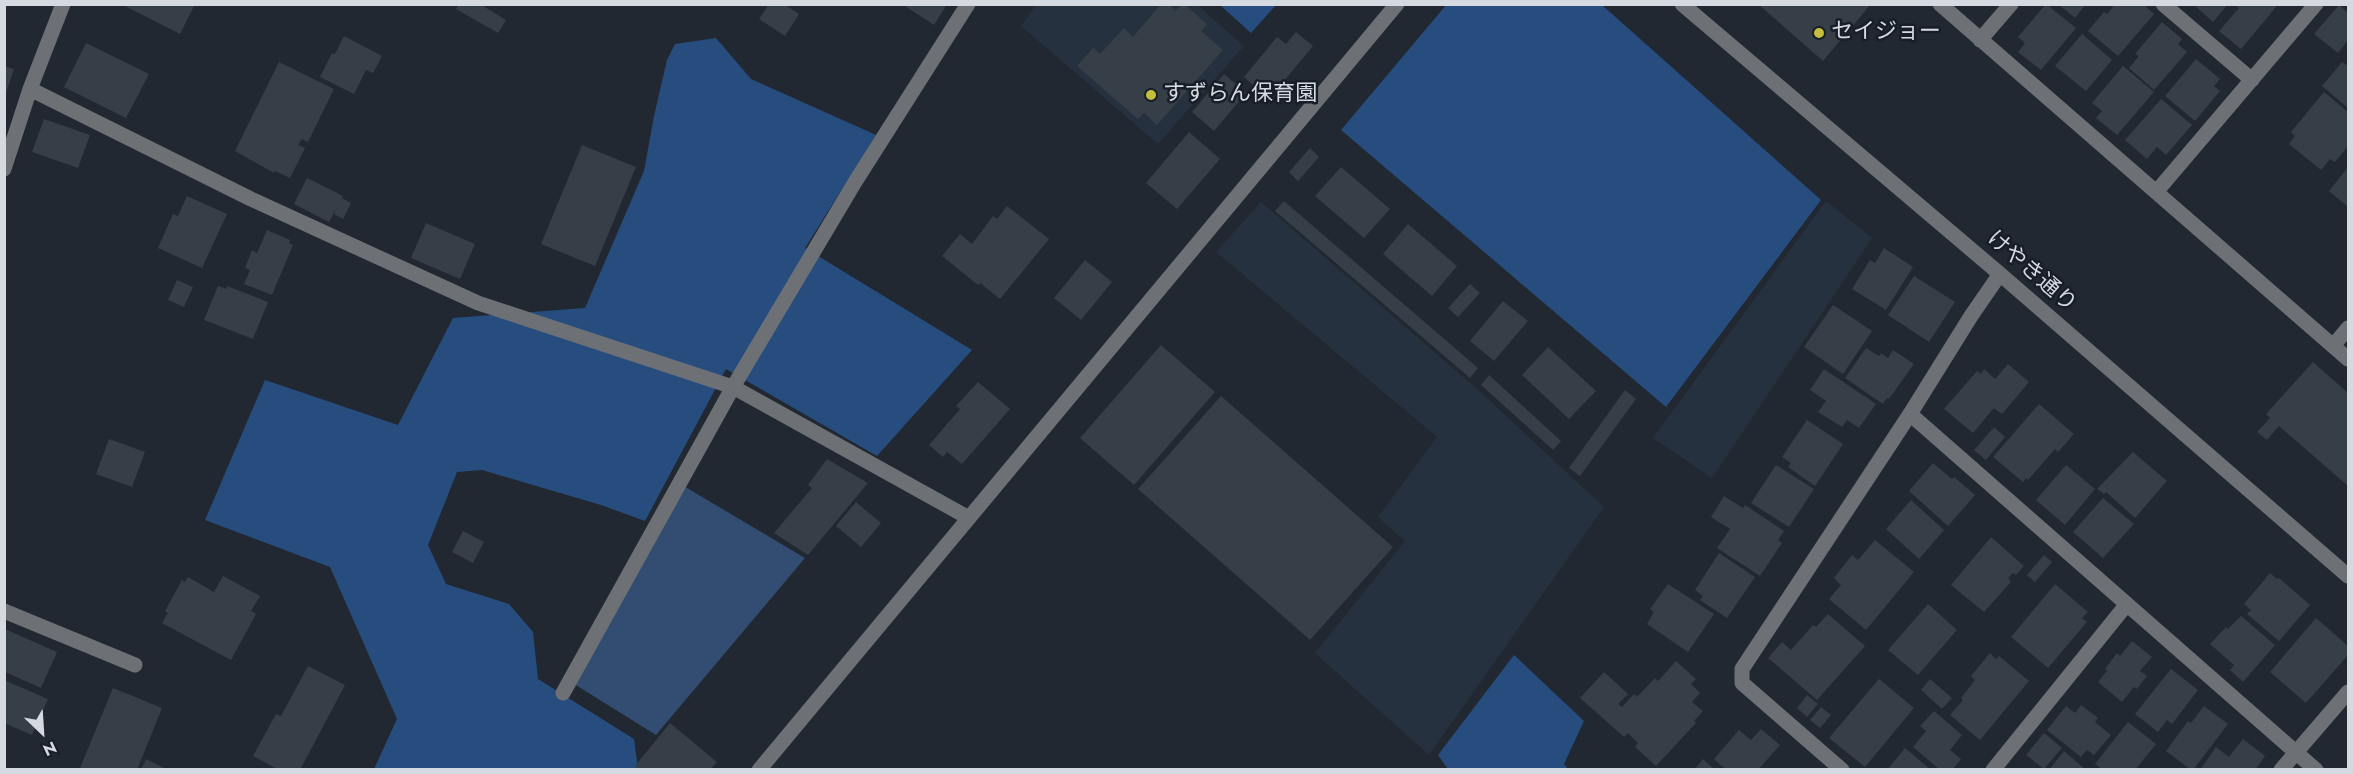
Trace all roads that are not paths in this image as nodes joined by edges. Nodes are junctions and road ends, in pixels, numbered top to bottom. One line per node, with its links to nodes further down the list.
1 (63, 4): 11 (street)
2 (968, 4): 18 (street)
3 (1397, 4): 20 (street)
4 (1682, 4): 14 (street, けやき通り)
5 (1940, 4): 9 (street)
6 (2011, 4): 9 (street)
7 (2163, 4): 10 (street)
8 (2316, 4): 10 (street)
9 (1980, 40): 13 (street)
10 (2252, 80): 13 (street)
11 (30, 89): 12 (street); 18 (street)
12 (4, 169)
13 (2157, 191): 16 (street)
14 (2000, 274): 19 (street); 21 (street, けやき通り)
15 (2349, 328): 16 (street)
16 (2334, 346): 17 (street)
17 (2349, 359)
18 (733, 387): 20 (street); 26 (street)
19 (1910, 414): 22 (street); 29 (street)
20 (969, 518): 28 (street)
21 (2349, 576)
22 (2127, 604): 27 (street); 30 (street)
23 (4, 611): 24 (street)
24 (135, 665)
25 (2349, 692): 27 (street)
26 (563, 693)
27 (2295, 752): 31 (street); 32 (street)
28 (759, 770)
29 (1842, 770)
30 (1993, 770)
31 (2281, 770)
32 (2316, 770)

